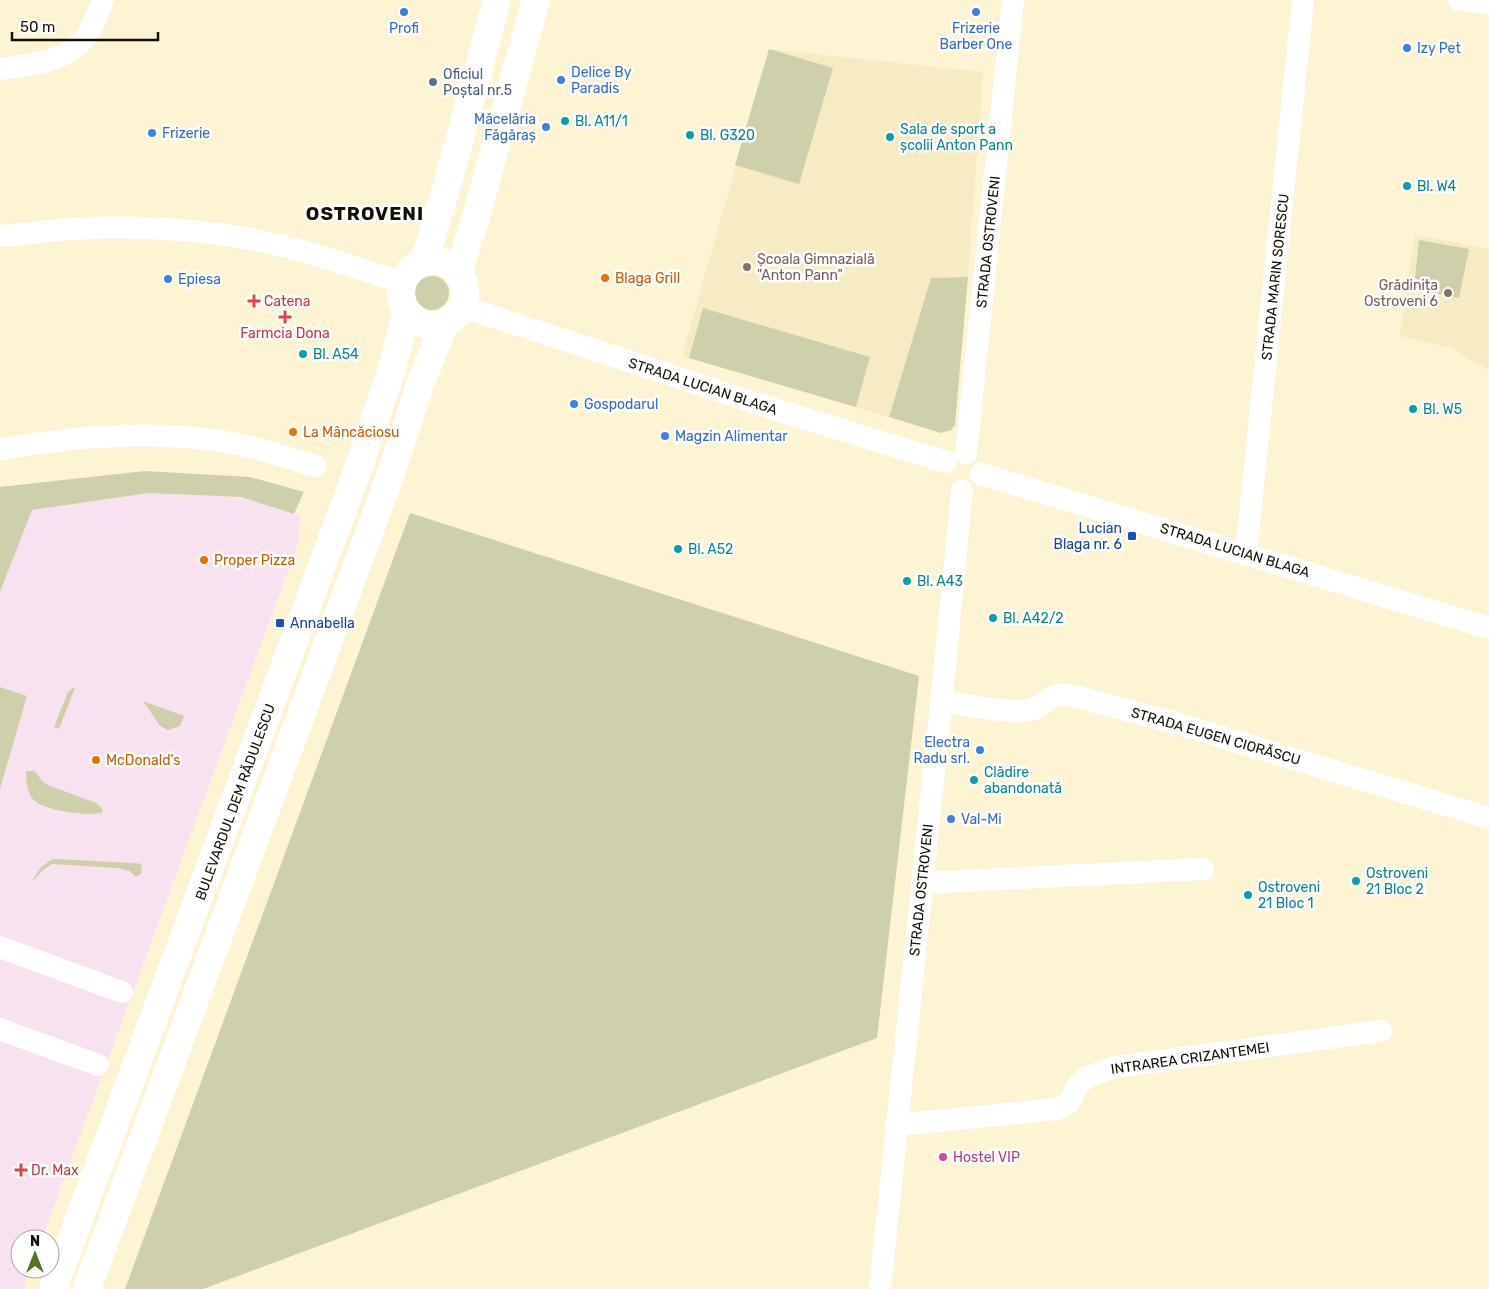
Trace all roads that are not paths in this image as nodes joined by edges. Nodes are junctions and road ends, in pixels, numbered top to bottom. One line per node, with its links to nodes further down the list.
1 (103, 0): 8 (street)
2 (497, 0): 10 (main road)
3 (536, 0): 11 (main road)
4 (1014, 0): 16 (street, STRADA OSTROVENI)
5 (1303, 0): 20 (street, STRADA MARIN SORESCU)
6 (1460, 0): 7 (street)
7 (1489, 3)
8 (0, 69)
9 (0, 236): 12 (street)
10 (424, 262): 11 (main road); 12 (main road)
11 (458, 274): 14 (main road)
12 (402, 283): 13 (main road)
13 (406, 311): 14 (main road); 32 (main road, BULEVARDUL DEM RĂDULESCU)
14 (453, 314): 16 (street, STRADA LUCIAN BLAGA); 33 (main road)
15 (0, 450): 17 (street)
16 (956, 458): 18 (street); 19 (street)
17 (315, 466)
18 (981, 474): 19 (street); 20 (street, STRADA LUCIAN BLAGA)
19 (962, 491): 22 (street, STRADA OSTROVENI)
20 (1246, 553): 21 (street, STRADA LUCIAN BLAGA)
21 (1489, 628)
22 (941, 701): 23 (street, STRADA EUGEN CIORĂSCU); 25 (street, STRADA OSTROVENI)
23 (1489, 818)
24 (1203, 869): 25 (street)
25 (922, 883): 31 (street, STRADA OSTROVENI)
26 (0, 947): 27 (street)
27 (122, 992)
28 (0, 1029): 30 (street)
29 (1381, 1031): 31 (street, INTRAREA CRIZANTEMEI)
30 (98, 1065)
31 (896, 1125): 34 (street, STRADA OSTROVENI)
32 (53, 1289)
33 (87, 1289)
34 (880, 1289)

